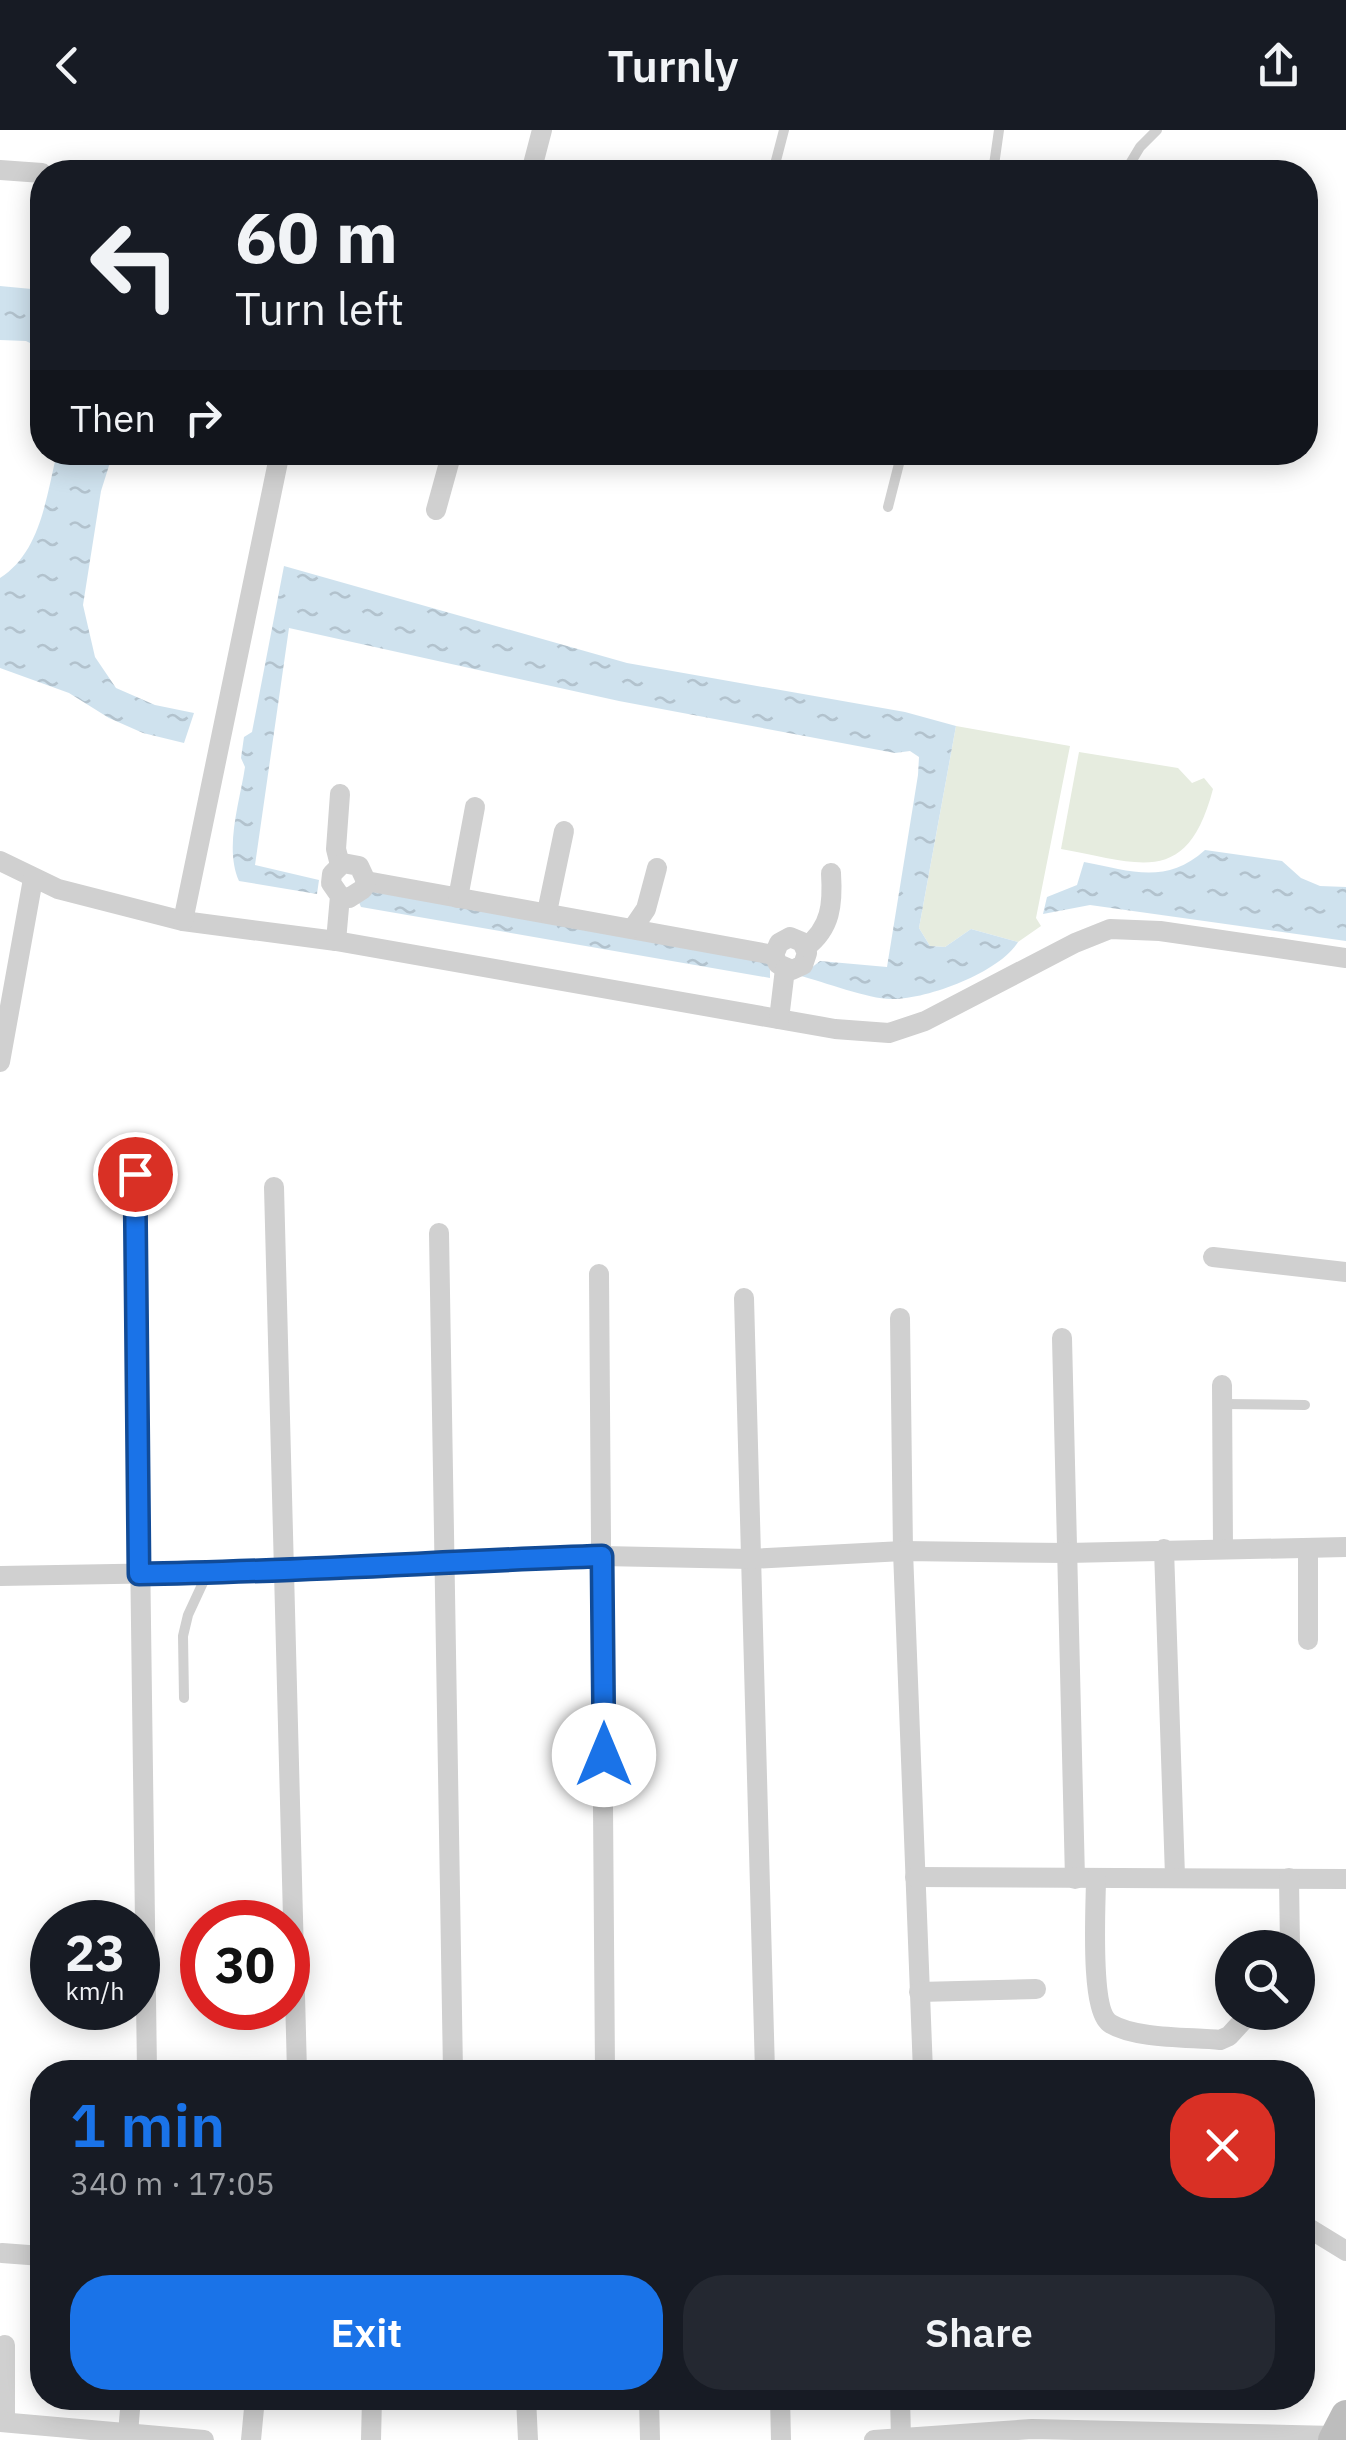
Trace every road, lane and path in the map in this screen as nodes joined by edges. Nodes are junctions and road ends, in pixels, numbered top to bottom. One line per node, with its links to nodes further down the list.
1 (542, 130): 5 (street)
2 (784, 130): 6 (lane)
3 (999, 130): 7 (lane)
4 (1157, 130): 8 (lane)
5 (533, 160)
6 (777, 160)
7 (995, 160)
8 (1132, 160)
9 (0, 170): 10 (street)
10 (30, 172)
11 (277, 465): 28 (street)
12 (448, 465): 15 (street)
13 (899, 465): 14 (lane)
14 (888, 506)
15 (436, 510)
16 (340, 794): 20 (street)
17 (475, 807): 26 (street)
18 (564, 831): 27 (street)
19 (0, 861): 23 (street)
20 (340, 865): 24 (street); 25 (street)
21 (657, 868): 29 (street)
22 (831, 873): 32 (street)
23 (33, 880): 28 (street); 34 (street)
24 (366, 881): 25 (street); 26 (street)
25 (340, 896): 30 (street)
26 (458, 898): 27 (street)
27 (547, 912): 29 (street)
28 (183, 920): 30 (street)
29 (634, 928): 32 (street)
30 (336, 941): 33 (street)
31 (1346, 958): 33 (street)
32 (780, 962): 33 (street)
33 (779, 1018)
34 (0, 1062)
35 (135, 1174): 57 (street)
36 (274, 1187): 55 (street)
37 (439, 1233): 54 (street)
38 (1213, 1257): 39 (street)
39 (1346, 1272)
40 (598, 1274): 52 (street)
41 (744, 1298): 53 (street)
42 (900, 1318): 50 (street)
43 (1062, 1338): 51 (street)
44 (1222, 1395): 45 (lane); 48 (street)
45 (1305, 1404)
46 (1346, 1547): 47 (street)
47 (1308, 1548): 48 (street); 59 (street)
48 (1223, 1549): 49 (street)
49 (1164, 1550): 51 (street); 61 (street)
50 (903, 1551): 51 (street); 53 (street); 62 (street)
51 (1067, 1553): 65 (street)
52 (602, 1556): 53 (street); 54 (street); 73 (street)
53 (750, 1559): 74 (street)
54 (443, 1561): 55 (street); 72 (street)
55 (282, 1572): 56 (street); 71 (street)
56 (208, 1573): 57 (street); 60 (lane)
57 (139, 1574): 58 (street); 70 (street)
58 (0, 1576)
59 (1308, 1640)
60 (184, 1698)
61 (1175, 1876): 63 (street); 65 (street)
62 (915, 1877): 65 (street); 68 (street)
63 (1289, 1878): 64 (street); 66 (street)
64 (1346, 1878)
65 (1086, 1879): 69 (street)
66 (1290, 1930)
67 (1036, 1989): 68 (street)
68 (919, 1992): 75 (street)
69 (1234, 2030)
70 (147, 2060)
71 (298, 2060)
72 (453, 2060)
73 (605, 2060)
74 (765, 2060)
75 (922, 2060)
76 (1315, 2232): 77 (street)
77 (1346, 2251)
78 (2, 2253): 79 (street)
79 (30, 2255)
80 (5, 2345): 88 (street)
81 (130, 2410): 90 (street)
82 (254, 2410): 93 (street)
83 (372, 2410): 94 (street)
84 (527, 2410): 95 (street)
85 (649, 2410): 96 (street)
86 (780, 2410): 97 (street)
87 (900, 2410): 91 (street)
88 (3, 2422): 90 (street)
89 (1338, 2431): 91 (street)
90 (128, 2433): 92 (street)
91 (901, 2438): 98 (street)
92 (204, 2440)
93 (252, 2440)
94 (371, 2440)
95 (528, 2440)
96 (650, 2440)
97 (781, 2440)
98 (874, 2440)

